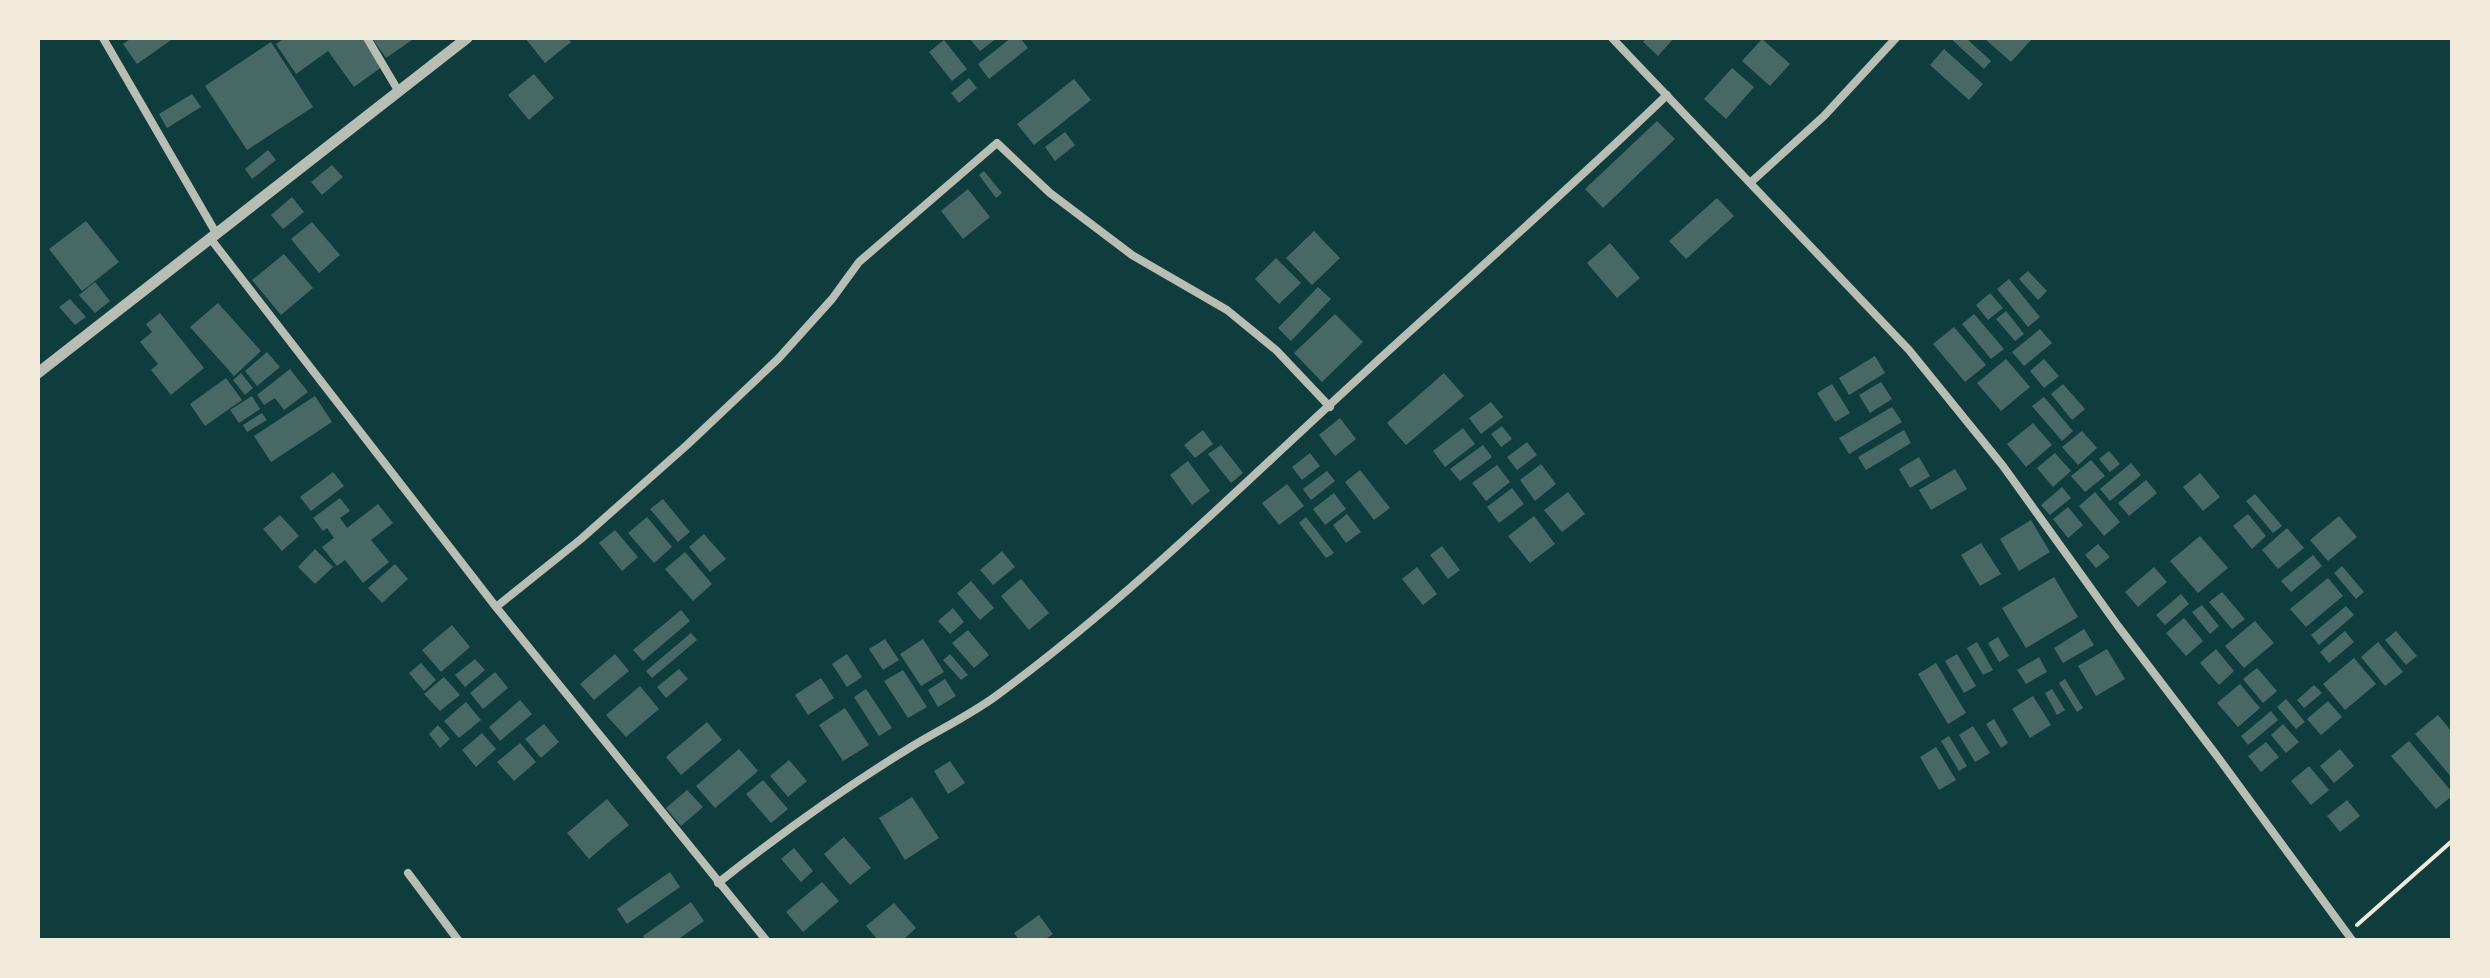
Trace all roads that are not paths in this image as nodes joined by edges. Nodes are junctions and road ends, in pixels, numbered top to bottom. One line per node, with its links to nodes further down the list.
1 (103, 38): 9 (street)
2 (367, 38): 6 (street)
3 (467, 38): 6 (street)
4 (1612, 38): 7 (street)
5 (1896, 38): 8 (street)
6 (399, 92): 9 (street)
7 (1667, 95): 8 (street); 11 (street)
8 (1750, 183): 15 (street)
9 (213, 235): 10 (street); 12 (street)
10 (38, 373)
11 (1330, 407): 12 (street); 14 (street)
12 (496, 607): 14 (street)
13 (408, 873): 16 (street)
14 (718, 883): 17 (street)
15 (2350, 937)
16 (458, 940)
17 (766, 940)

